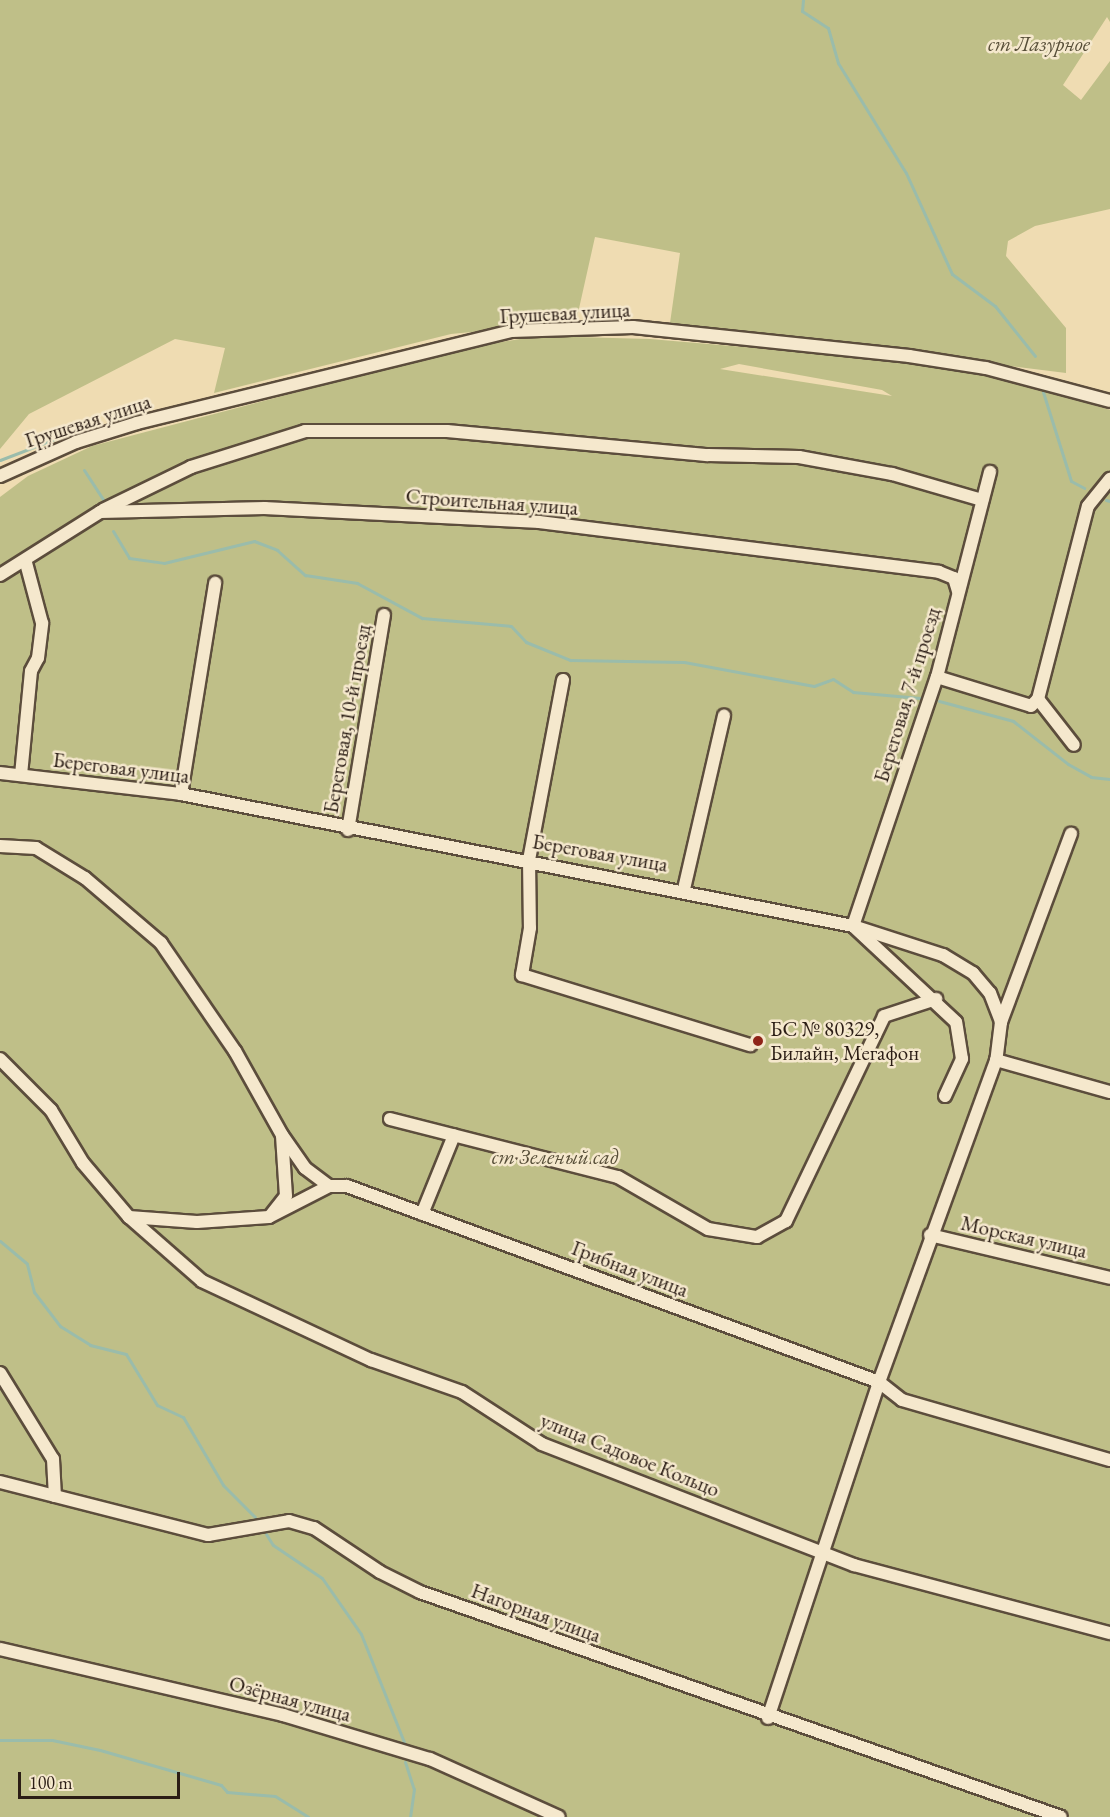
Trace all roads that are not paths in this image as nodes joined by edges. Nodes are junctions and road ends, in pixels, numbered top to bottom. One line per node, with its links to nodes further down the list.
1 (1110, 400): 3 (street, Грушевая улица)
2 (990, 472): 5 (street, Береговая, 7-й проезд)
3 (0, 476)
4 (1110, 479): 14 (street)
5 (982, 500): 6 (street); 10 (street, Береговая, 7-й проезд)
6 (100, 512): 7 (street); 10 (street, Строительная улица)
7 (26, 563): 8 (street); 18 (street)
8 (0, 575)
9 (215, 583): 19 (street)
10 (958, 591): 12 (street, Береговая, 7-й проезд)
11 (384, 615): 20 (street, Береговая, 10-й проезд)
12 (937, 676): 14 (street); 25 (street, Береговая, 7-й проезд)
13 (562, 680): 23 (street)
14 (1038, 699): 16 (street)
15 (724, 716): 24 (street)
16 (1074, 745)
17 (0, 773): 18 (street, Береговая улица)
18 (21, 775): 19 (street, Береговая улица)
19 (181, 794): 20 (street, Береговая улица)
20 (348, 830): 23 (street, Береговая улица)
21 (1071, 834): 27 (street)
22 (0, 846): 34 (street)
23 (529, 860): 24 (street, Береговая улица); 28 (street)
24 (684, 889): 25 (street, Береговая улица)
25 (853, 926): 26 (street); 27 (street, Береговая улица)
26 (936, 999): 32 (street); 35 (street)
27 (1001, 1022): 30 (street)
28 (750, 1046)
29 (0, 1059): 38 (street, улица Садовое Кольцо)
30 (996, 1060): 31 (street); 40 (street)
31 (1110, 1092)
32 (945, 1096)
33 (390, 1119): 35 (street)
34 (282, 1135): 36 (street); 39 (street)
35 (454, 1135): 37 (street)
36 (329, 1186): 37 (street, Грибная улица); 39 (street)
37 (422, 1214): 43 (street, Грибная улица)
38 (129, 1217): 39 (street); 47 (street, улица Садовое Кольцо)
39 (269, 1217)
40 (930, 1235): 41 (street, Морская улица); 43 (street)
41 (1110, 1278)
42 (0, 1373): 46 (street)
43 (879, 1382): 44 (street, Грибная улица); 47 (street)
44 (1110, 1460)
45 (0, 1482): 46 (street, Нагорная улица)
46 (55, 1496): 50 (street, Нагорная улица)
47 (825, 1554): 48 (street, улица Садовое Кольцо); 50 (street)
48 (1110, 1633)
49 (0, 1649): 51 (street, Озёрная улица)
50 (768, 1718): 52 (street, Нагорная улица)
51 (559, 1817)
52 (1061, 1817)

